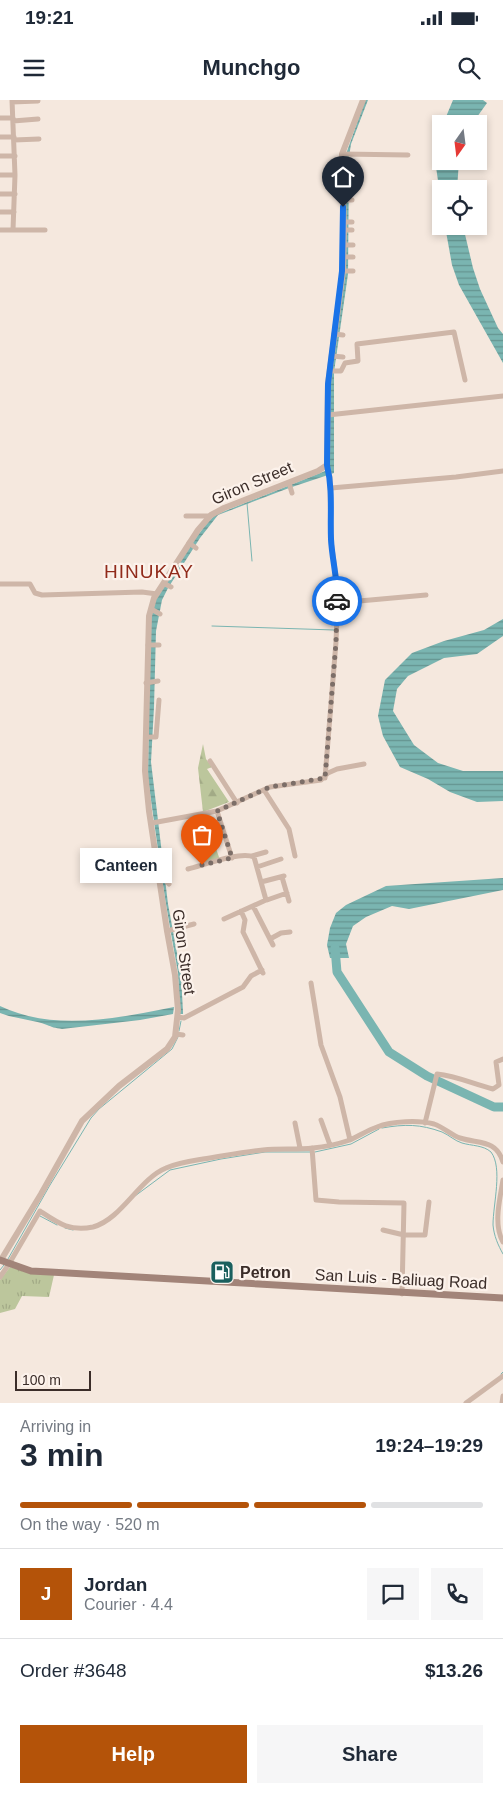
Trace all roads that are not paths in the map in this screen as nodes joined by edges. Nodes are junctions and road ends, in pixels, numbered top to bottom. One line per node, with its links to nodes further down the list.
1 (12, 101): 2 (street); 5 (street)
2 (38, 101)
3 (364, 103): 10 (street)
4 (0, 118): 5 (street)
5 (13, 119): 6 (street); 8 (street)
6 (38, 119)
7 (0, 137): 8 (street)
8 (14, 139): 9 (street); 13 (street)
9 (39, 139)
10 (345, 154): 11 (street); 17 (street)
11 (408, 155)
12 (0, 156): 13 (street)
13 (15, 156): 15 (street)
14 (0, 175): 15 (street)
15 (16, 175): 19 (street)
16 (352, 175): 17 (street)
17 (344, 176): 20 (street)
18 (0, 194): 19 (street)
19 (14, 194): 23 (street)
20 (345, 200): 21 (street); 24 (street)
21 (352, 200)
22 (0, 212): 23 (street)
23 (14, 212): 26 (street)
24 (346, 225): 28 (street); 29 (street)
25 (0, 230): 26 (street)
26 (13, 230): 27 (street)
27 (45, 230)
28 (352, 230)
29 (344, 245): 30 (street); 31 (street)
30 (353, 245)
31 (344, 257): 32 (street); 33 (street)
32 (353, 257)
33 (344, 271): 34 (street); 35 (street)
34 (353, 271)
35 (336, 334): 36 (street); 37 (street)
36 (343, 335)
37 (333, 356): 38 (street); 39 (street)
38 (343, 357)
39 (332, 371): 40 (street); 42 (street)
40 (465, 380)
41 (503, 396): 42 (street)
42 (331, 415): 43 (street)
43 (328, 468): 45 (street); 47 (street, Giron Street)
44 (503, 471): 45 (street)
45 (331, 488): 53 (street)
46 (186, 516): 47 (street)
47 (210, 516): 48 (street, Giron Street)
48 (190, 544): 49 (street); 51 (street, Giron Street)
49 (196, 548)
50 (0, 584): 51 (street)
51 (157, 594): 54 (street, Giron Street)
52 (426, 595): 53 (street)
53 (337, 603): 60 (street)
54 (152, 609): 55 (street); 57 (street, Giron Street)
55 (160, 614)
56 (159, 700): 57 (street)
57 (148, 737): 64 (street, Giron Street)
58 (210, 761): 62 (street)
59 (364, 764): 60 (street)
60 (325, 778): 61 (street)
61 (264, 790): 62 (street); 67 (street)
62 (237, 803): 63 (street)
63 (217, 811): 64 (street); 68 (street)
64 (154, 823): 80 (street, Giron Street)
65 (266, 852): 66 (street)
66 (252, 856): 68 (street); 70 (street)
67 (295, 856)
68 (232, 858): 71 (street)
69 (281, 859): 70 (street)
70 (257, 867): 72 (street)
71 (188, 869)
72 (261, 882): 73 (street); 76 (street)
73 (287, 893): 74 (street); 75 (street)
74 (267, 900)
75 (289, 900)
76 (254, 906): 77 (street); 82 (street)
77 (242, 911): 78 (street); 85 (street)
78 (224, 919)
79 (194, 924): 80 (street)
80 (171, 930): 85 (street, Giron Street)
81 (290, 932): 82 (street)
82 (270, 939): 83 (street)
83 (273, 945)
84 (311, 983): 92 (street)
85 (180, 1015): 86 (street, Giron Street)
86 (176, 1034): 87 (street); 102 (street)
87 (183, 1035)
88 (503, 1059): 91 (street)
89 (321, 1120): 93 (street)
90 (295, 1123): 94 (street)
91 (425, 1123): 92 (street); 96 (street)
92 (350, 1140): 93 (street)
93 (330, 1145): 95 (street)
94 (300, 1148): 95 (street); 103 (street)
95 (312, 1150): 100 (street)
96 (503, 1162)
97 (503, 1180): 101 (street)
98 (429, 1202): 100 (street)
99 (383, 1230): 100 (street)
100 (404, 1235): 105 (street)
101 (503, 1242)
102 (0, 1260): 103 (main road, San Luis - Baliuag Road)
103 (9, 1264): 104 (street); 105 (main road, San Luis - Baliuag Road)
104 (0, 1277)
105 (402, 1294): 106 (main road, San Luis - Baliuag Road)
106 (503, 1298)
107 (503, 1376): 109 (street)
108 (503, 1396): 110 (street)
109 (466, 1403)
110 (502, 1403)

